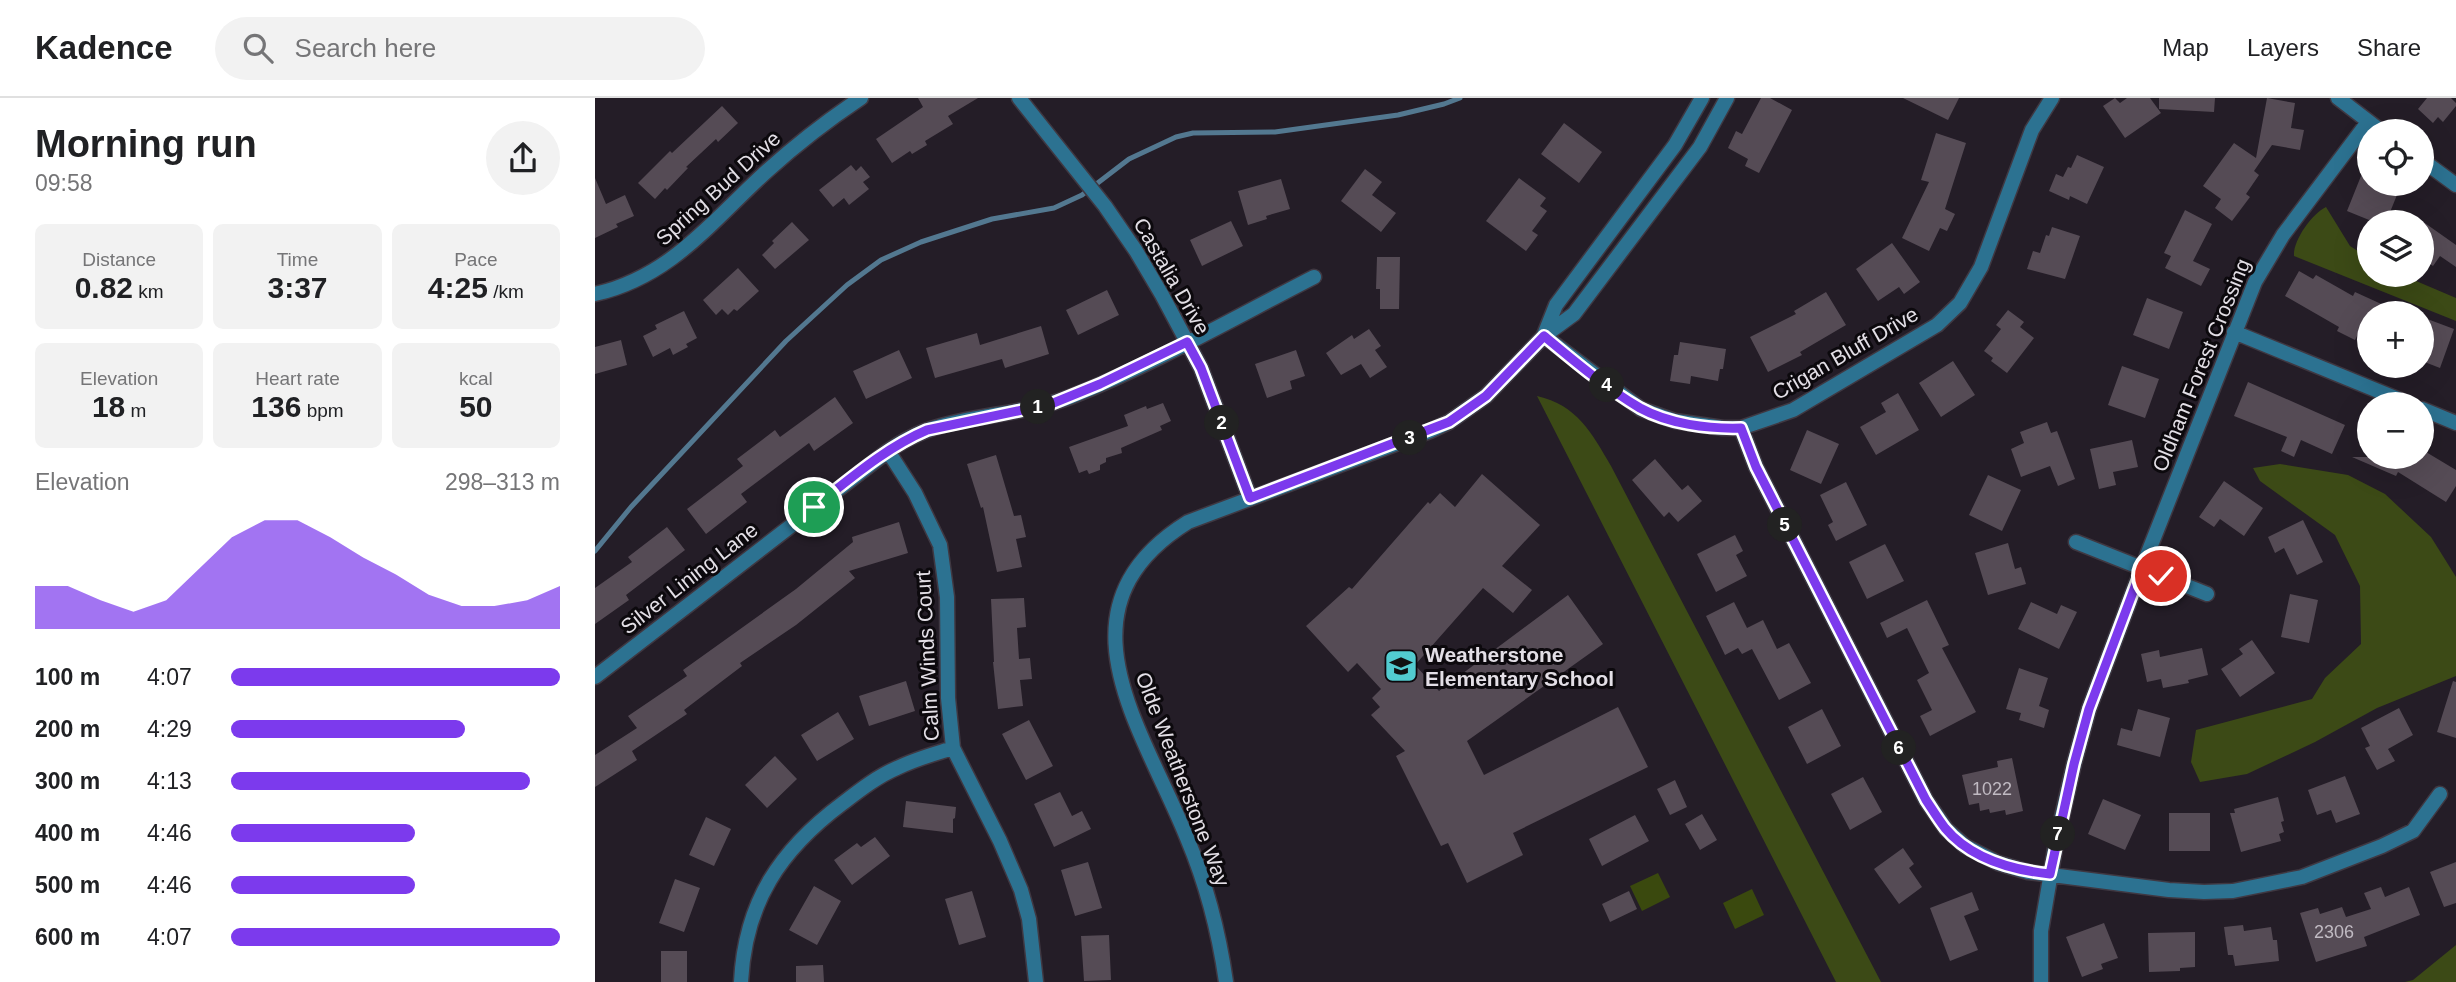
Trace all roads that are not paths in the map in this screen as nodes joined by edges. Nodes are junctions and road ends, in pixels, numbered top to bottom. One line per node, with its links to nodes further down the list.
1 (861, 98): 12 (street, Spring Bud Drive)
2 (1019, 98): 15 (street, Castalia Drive)
3 (1702, 98): 14 (street, Olde Weatherstone Way)
4 (1727, 98): 14 (street, Olde Weatherstone Way)
5 (2052, 98): 19 (street, Crigan Bluff Drive)
6 (2338, 98): 7 (street)
7 (2364, 119)
8 (2357, 137): 13 (street, Oldham Forest Crossing)
9 (2434, 169): 10 (street)
10 (2456, 185)
11 (1314, 277): 15 (street, Silver Lining Lane)
12 (595, 295)
13 (2234, 331): 16 (street); 23 (street, Oldham Forest Crossing)
14 (1544, 336): 19 (street, Crigan Bluff Drive); 21 (street, Olde Weatherstone Way)
15 (1187, 342): 20 (street, Silver Lining Lane); 21 (street, Castalia Drive)
16 (2381, 392)
17 (2434, 414): 18 (street)
18 (2456, 423)
19 (1741, 428): 28 (street)
20 (888, 451): 25 (street, Silver Lining Lane); 26 (street, Calm Winds Court)
21 (1250, 498): 31 (street, Olde Weatherstone Way)
22 (2076, 542): 23 (street)
23 (2142, 568): 24 (street); 28 (street, Oldham Forest Crossing)
24 (2207, 594)
25 (595, 677)
26 (953, 748): 29 (street); 30 (street, Calm Winds Court)
27 (2440, 794): 28 (street)
28 (2050, 874): 32 (street, Oldham Forest Crossing)
29 (741, 982)
30 (1035, 982)
31 (1227, 982)
32 (2041, 982)

